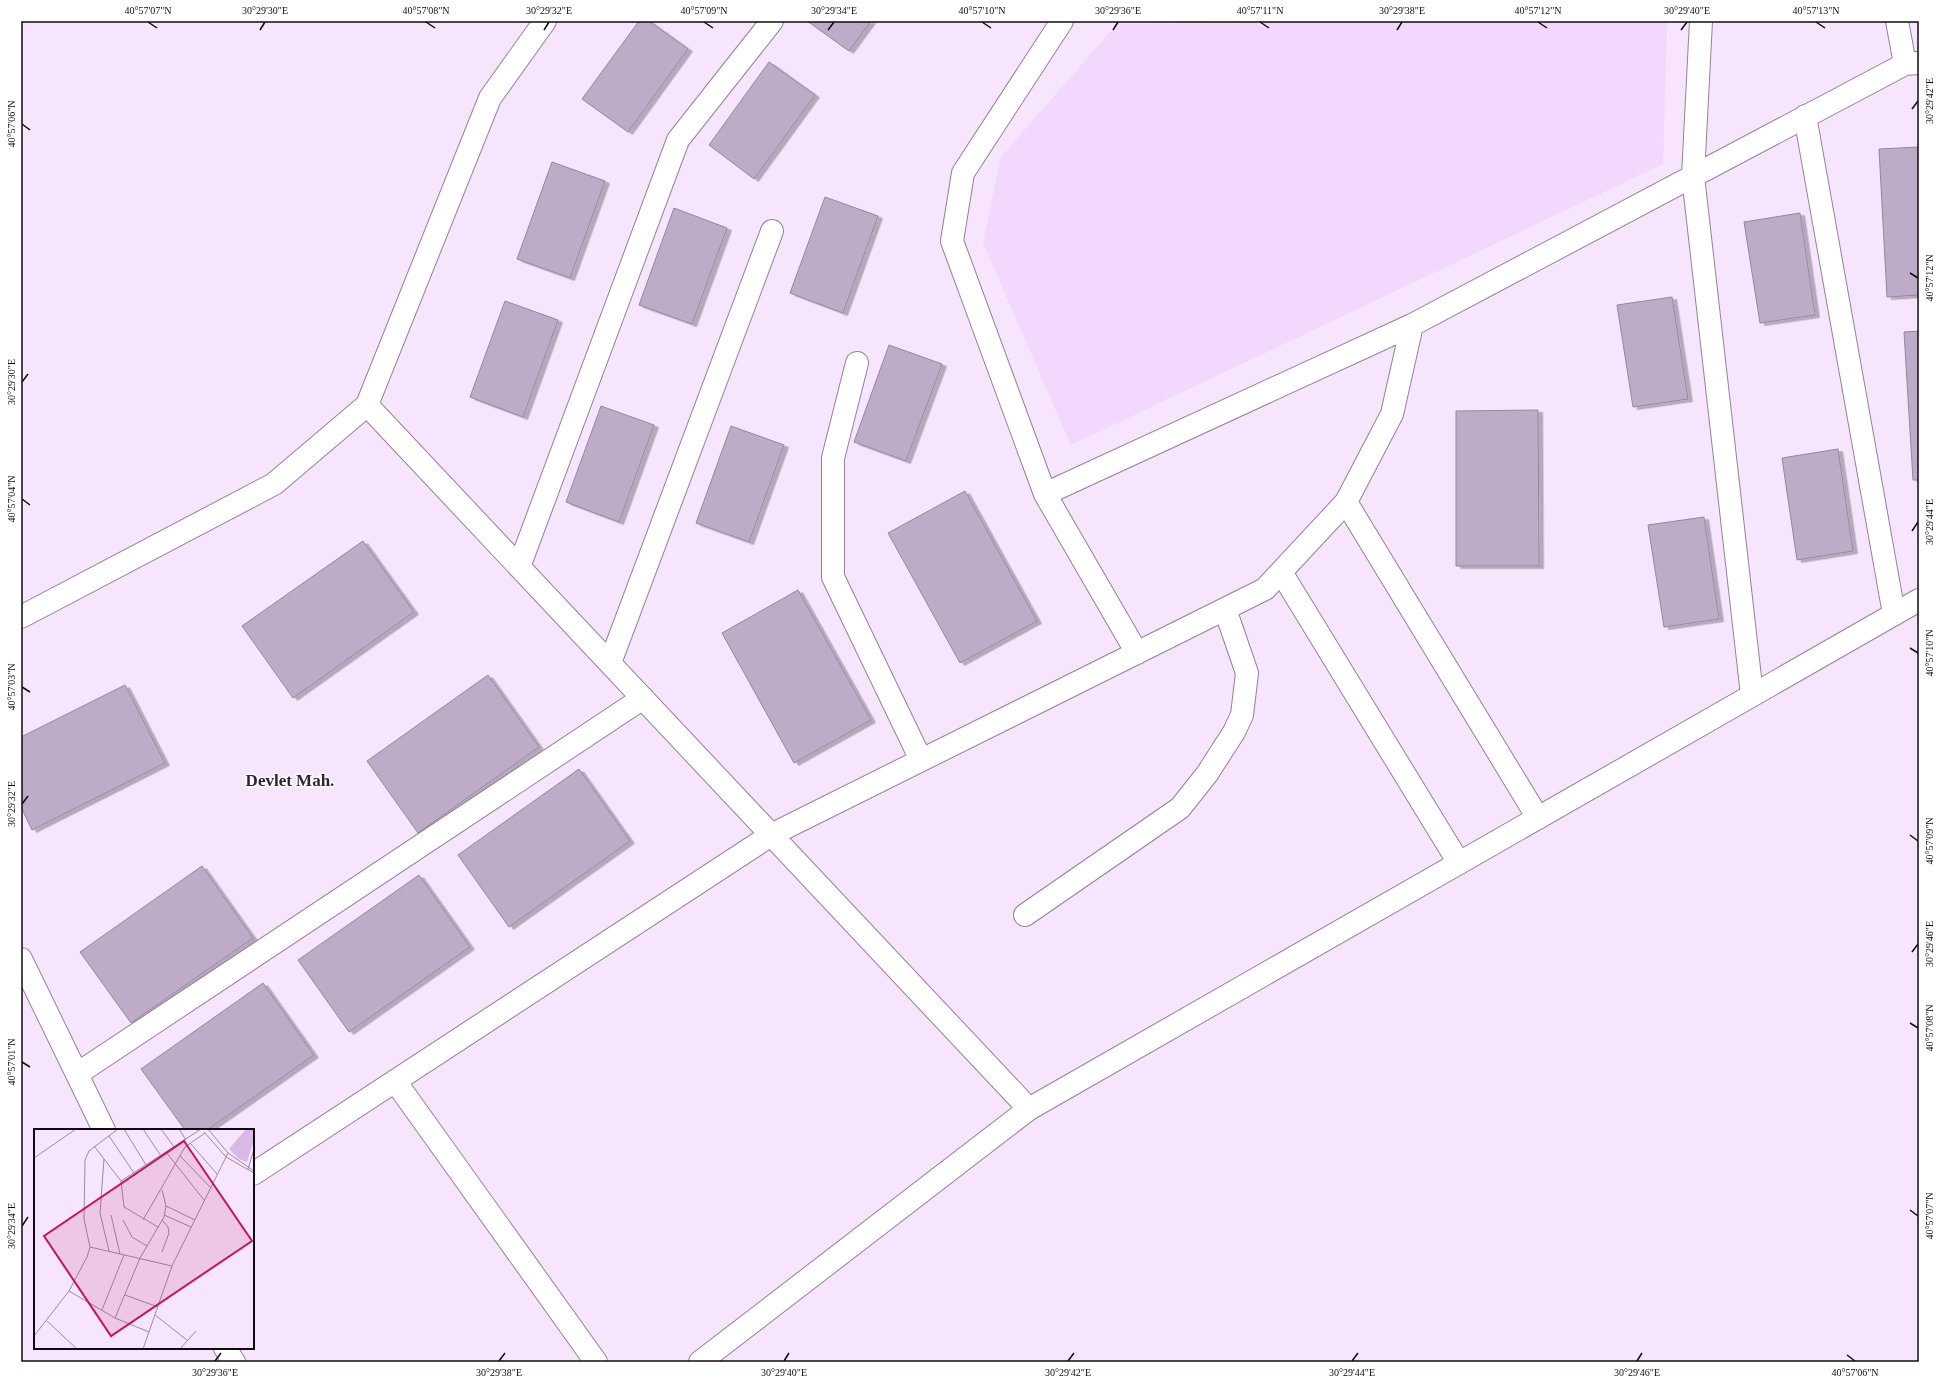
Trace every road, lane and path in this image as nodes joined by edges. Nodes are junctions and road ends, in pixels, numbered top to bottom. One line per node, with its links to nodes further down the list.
1 (545, 21): 12 (street)
2 (772, 21): 15 (street)
3 (1062, 21): 13 (street)
4 (1701, 21): 8 (street)
5 (1897, 21): 6 (street)
6 (1912, 63): 7 (street)
7 (1805, 116): 8 (street); 19 (street)
8 (1693, 176): 10 (street); 23 (street)
9 (772, 231): 22 (street)
10 (1412, 325): 13 (street); 14 (street)
11 (857, 363): 25 (street)
12 (367, 405): 15 (street); 20 (street)
13 (1045, 494): 21 (street)
14 (1346, 502): 16 (street); 26 (street)
15 (519, 566): 22 (street)
16 (1281, 572): 18 (street); 28 (street)
17 (1919, 600): 19 (street)
18 (1225, 609): 21 (street); 29 (street)
19 (1894, 614): 23 (street)
20 (21, 616)
21 (1136, 653): 25 (street)
22 (610, 663): 24 (street)
23 (1752, 695): 26 (street)
24 (643, 698): 27 (street); 31 (street)
25 (921, 760): 27 (street)
26 (1538, 818): 28 (street)
27 (771, 834): 32 (street); 33 (street)
28 (1459, 863): 33 (street)
29 (1025, 915)
30 (21, 959): 31 (street)
31 (77, 1074): 34 (street)
32 (395, 1081): 35 (street); 38 (street)
33 (1029, 1109): 39 (street)
34 (104, 1129)
35 (254, 1173)
36 (226, 1349): 37 (street)
37 (234, 1362)
38 (596, 1362)
39 (700, 1362)

